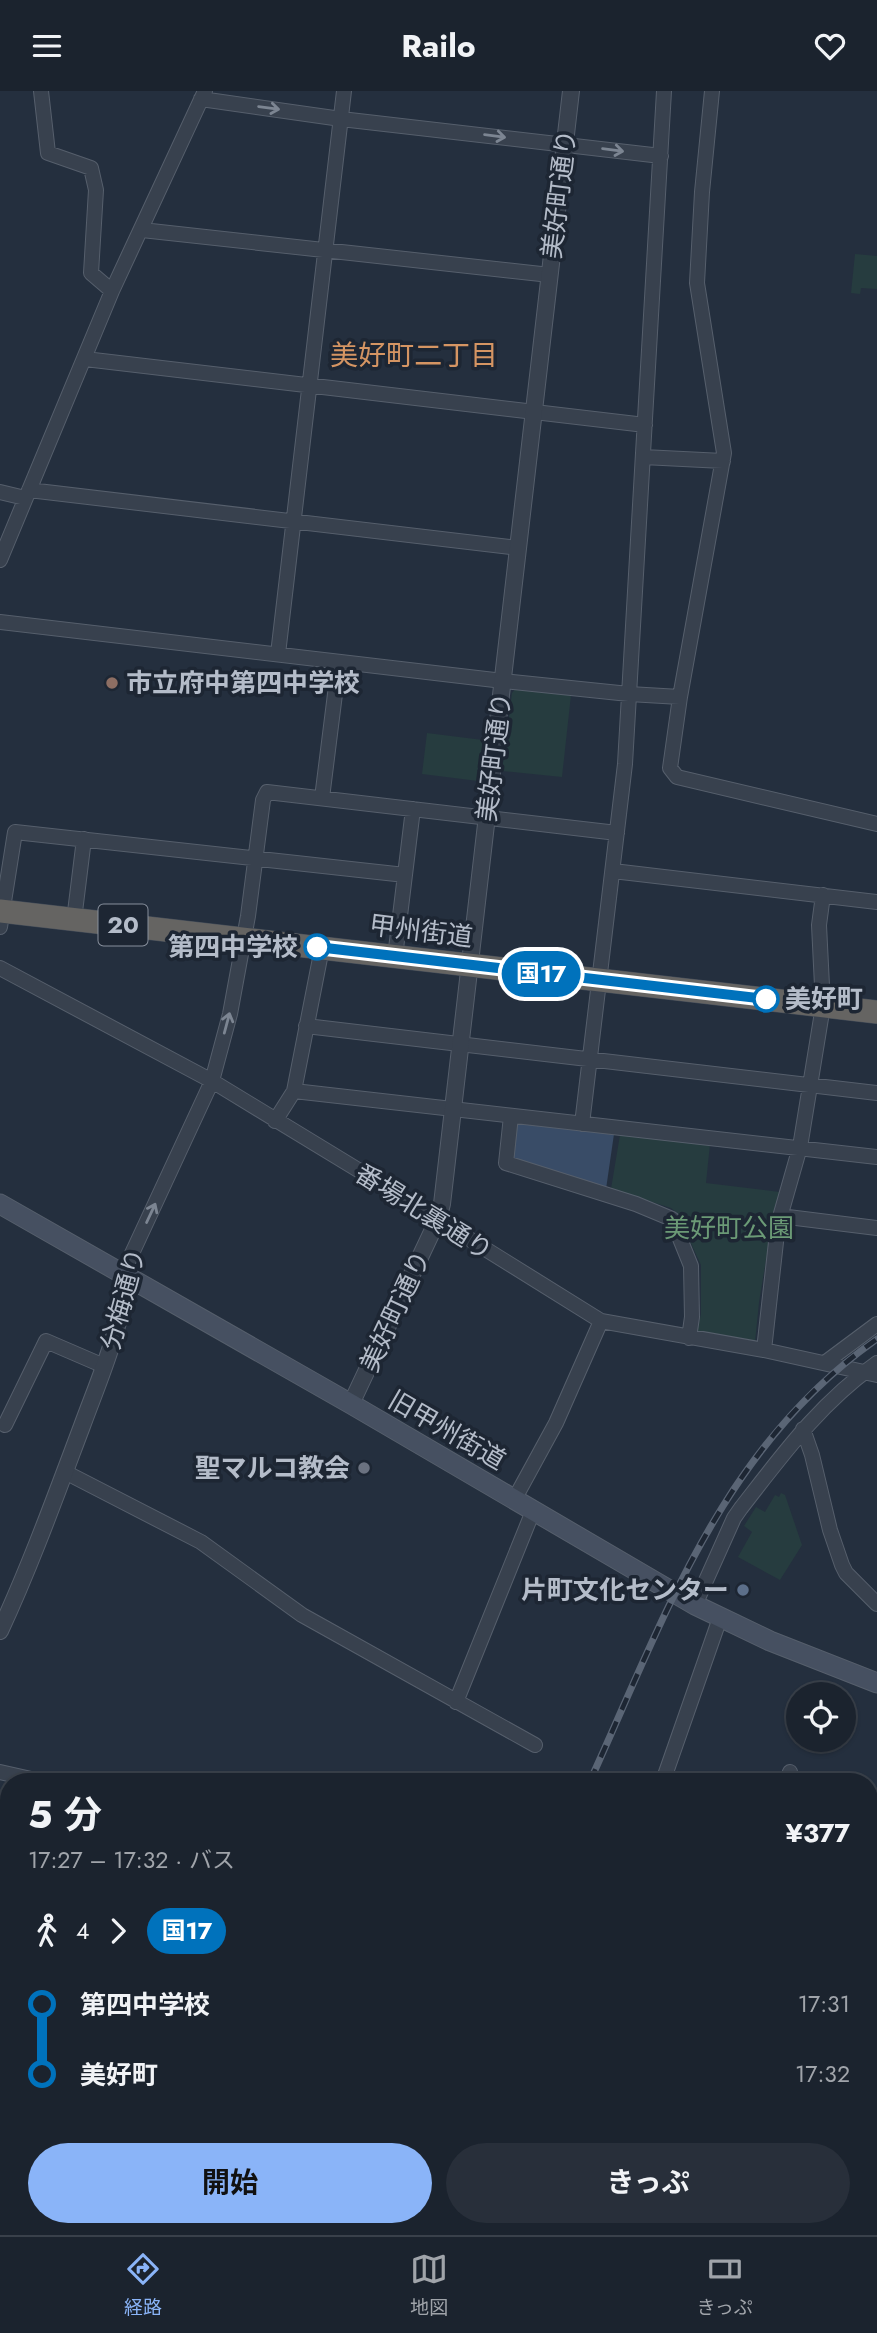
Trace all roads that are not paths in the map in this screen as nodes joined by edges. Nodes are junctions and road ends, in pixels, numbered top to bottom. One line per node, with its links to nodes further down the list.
1 (41, 91): 13 (street)
2 (344, 91): 7 (street)
3 (571, 91): 8 (street, 美好町通り)
4 (664, 91): 9 (street)
5 (712, 91): 19 (street)
6 (203, 95): 7 (street, one-way to 7); 10 (street)
7 (341, 119): 8 (street, one-way to 8); 11 (street)
8 (565, 145): 9 (street, one-way to 9); 12 (street, 美好町通り)
9 (660, 156): 17 (street)
10 (142, 230): 11 (street); 13 (street)
11 (326, 250): 12 (street); 15 (street)
12 (550, 275): 16 (street, 美好町通り)
13 (112, 291): 14 (street)
14 (85, 359): 15 (street); 21 (street)
15 (310, 386): 16 (street); 22 (street)
16 (534, 412): 17 (street); 23 (street, 美好町通り)
17 (645, 425): 18 (street)
18 (643, 457): 19 (street); 29 (street)
19 (723, 461): 30 (street)
20 (0, 492): 21 (street)
21 (27, 494): 22 (street); 24 (street)
22 (294, 521): 23 (street); 26 (street)
23 (518, 548): 28 (street, 美好町通り)
24 (0, 560)
25 (0, 622): 26 (street)
26 (278, 654): 27 (street)
27 (339, 662): 28 (street); 31 (street)
28 (503, 681): 29 (street); 33 (street, 美好町通り)
29 (629, 694): 30 (street); 35 (street)
30 (680, 697): 34 (street)
31 (322, 798): 32 (street); 37 (street, 分梅通り)
32 (413, 809): 33 (street); 39 (street)
33 (487, 818): 35 (street); 47 (street, 美好町通り)
34 (877, 824)
35 (617, 833): 38 (street)
36 (84, 839): 37 (street); 42 (street); 43 (street)
37 (256, 858): 39 (street); 44 (street, 分梅通り)
38 (612, 871): 40 (street); 49 (street)
39 (405, 875): 46 (street)
40 (823, 895): 41 (street); 50 (street)
41 (877, 902)
42 (1, 917): 43 (highway, 甲州街道 / 20)
43 (74, 920): 44 (highway, 甲州街道 / 20)
44 (243, 939): 45 (highway, 甲州街道 / 20); 55 (street, 分梅通り, one-way to 44)
45 (322, 948): 46 (highway, 甲州街道 / 20); 52 (street)
46 (395, 957): 47 (highway, 甲州街道 / 20)
47 (469, 965): 49 (highway, 甲州街道 / 20); 53 (street, 美好町通り)
48 (0, 968): 55 (street, 番場北裏通り)
49 (600, 981): 50 (highway, 甲州街道 / 20); 54 (street)
50 (823, 1006): 51 (highway, 甲州街道 / 20); 56 (street)
51 (877, 1012)
52 (306, 1026): 53 (street); 57 (street)
53 (460, 1045): 54 (street); 59 (street, 美好町通り)
54 (590, 1060): 56 (street); 62 (street)
55 (212, 1081): 61 (street, 番場北裏通り); 69 (street, 分梅通り, one-way to 55)
56 (811, 1085): 58 (street); 63 (street)
57 (294, 1091): 59 (street); 61 (street)
58 (877, 1093)
59 (453, 1109): 60 (street); 67 (street, 美好町通り)
60 (511, 1116): 62 (street); 72 (street)
61 (275, 1121): 67 (street, 番場北裏通り)
62 (582, 1124): 63 (street)
63 (800, 1147): 64 (street); 66 (street)
64 (877, 1157)
65 (0, 1204): 69 (main road, 旧甲州街道)
66 (780, 1216): 68 (street); 73 (street)
67 (438, 1219): 70 (street, 番場北裏通り); 78 (street, 美好町通り)
68 (877, 1228)
69 (126, 1276): 76 (street, 分梅通り); 78 (main road, 旧甲州街道)
70 (601, 1321): 72 (street, 番場北裏通り); 82 (street)
71 (877, 1324): 74 (street)
72 (689, 1338): 73 (street, 番場北裏通り)
73 (764, 1350): 74 (street, 番場北裏通り)
74 (826, 1362): 77 (street, 番場北裏通り)
75 (877, 1363): 77 (street)
76 (104, 1366): 79 (street); 81 (street, 分梅通り)
77 (870, 1373): 80 (street)
78 (351, 1404): 82 (main road, 旧甲州街道)
79 (5, 1425)
80 (803, 1429): 85 (street); 86 (street)
81 (65, 1472): 84 (street, 分梅通り); 90 (street)
82 (514, 1500): 83 (main road, 旧甲州街道)
83 (533, 1511): 86 (main road, 旧甲州街道); 90 (street)
84 (6, 1603): 88 (street, 分梅通り)
85 (877, 1604)
86 (695, 1605): 87 (main road, 旧甲州街道)
87 (720, 1618): 89 (main road, 旧甲州街道); 92 (street)
88 (0, 1631)
89 (877, 1683)
90 (456, 1702): 91 (street)
91 (535, 1745)
92 (666, 1773)

